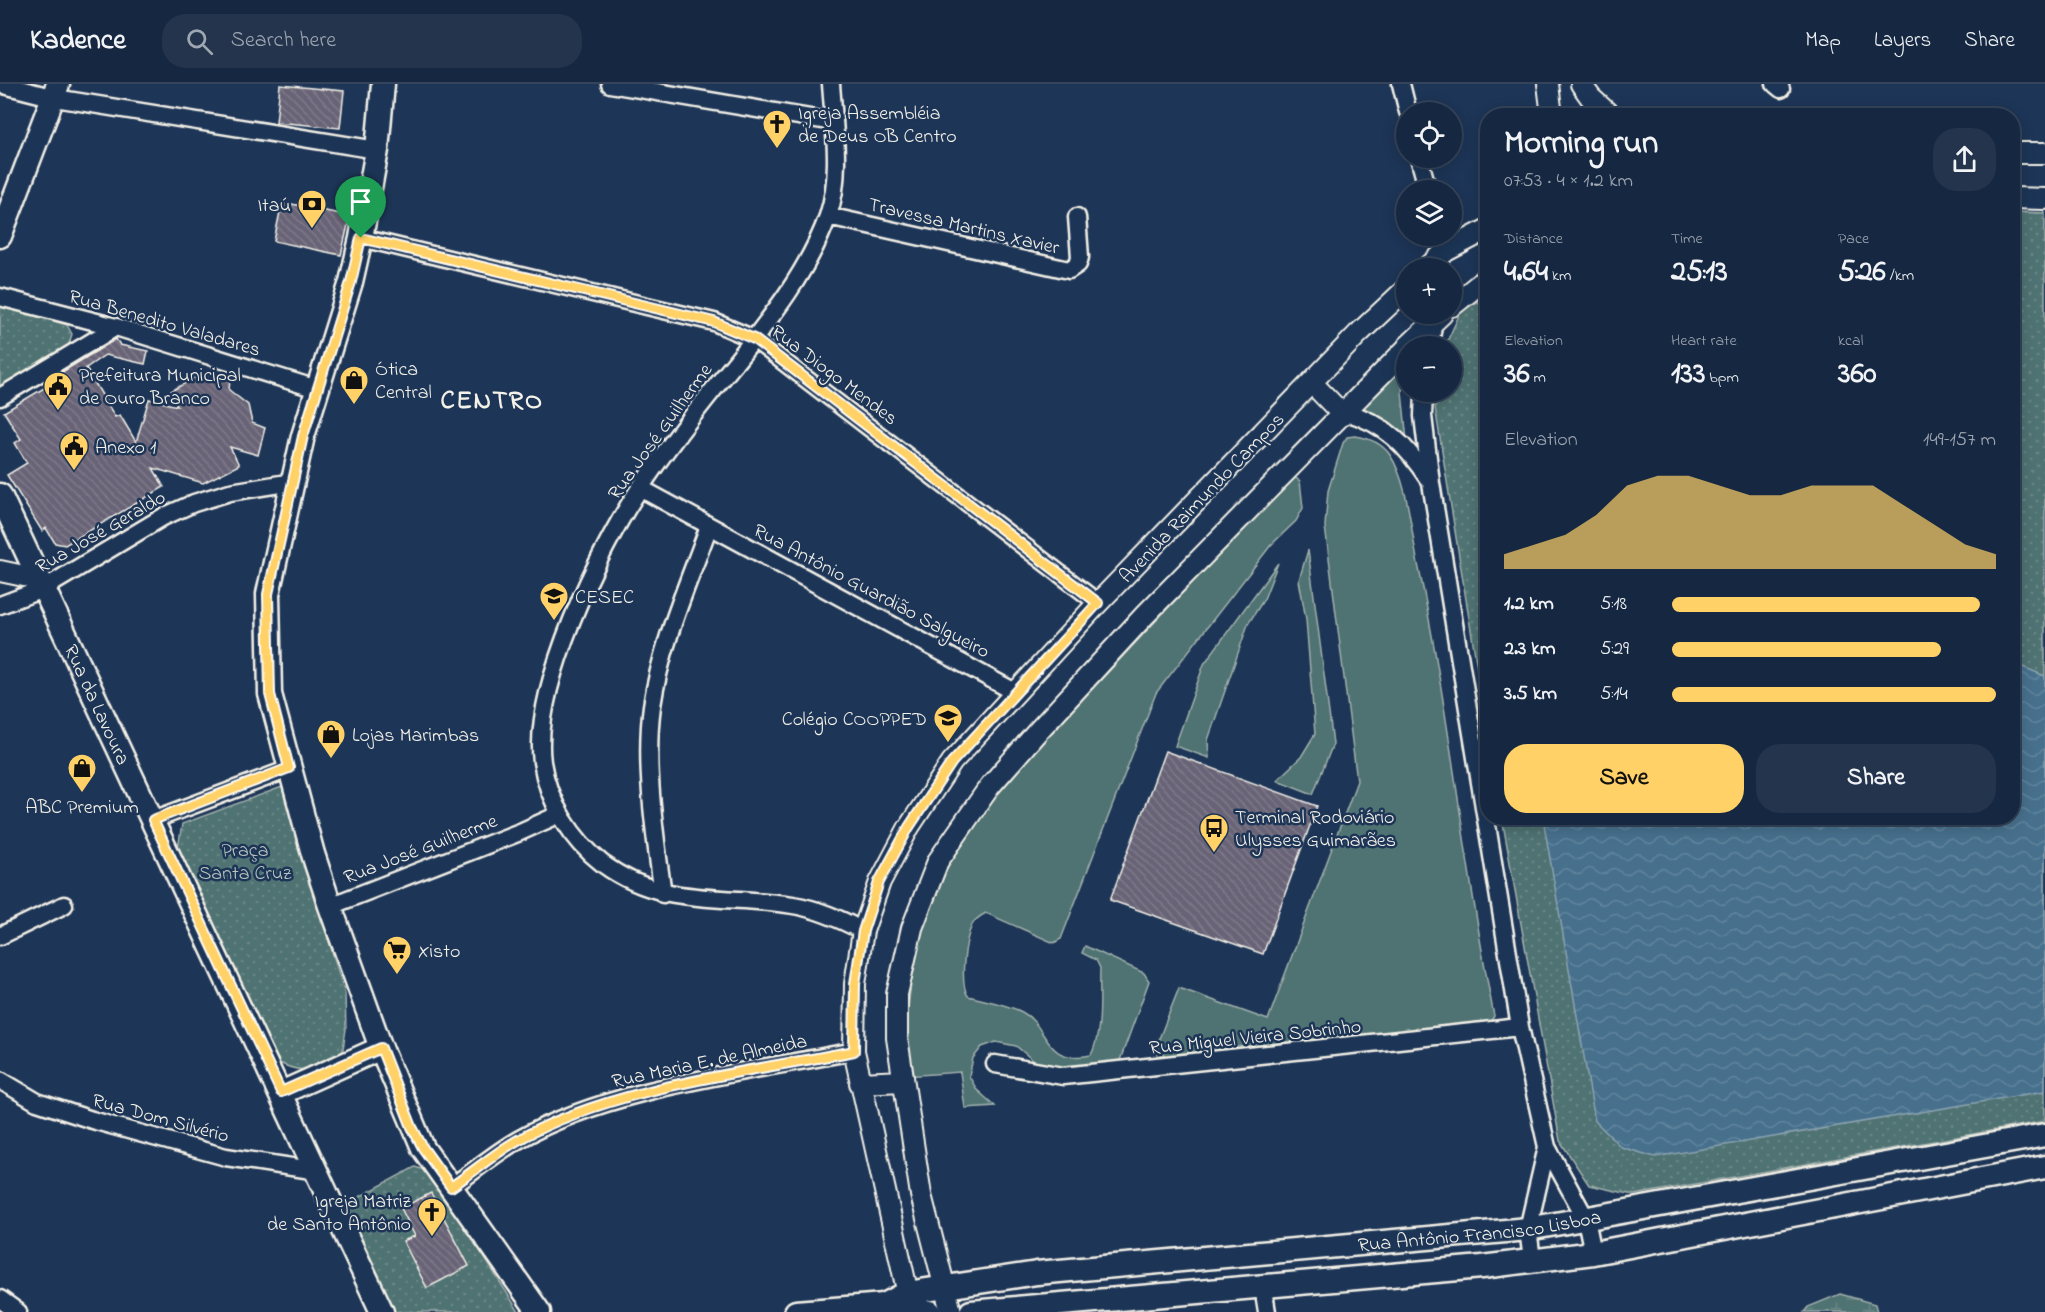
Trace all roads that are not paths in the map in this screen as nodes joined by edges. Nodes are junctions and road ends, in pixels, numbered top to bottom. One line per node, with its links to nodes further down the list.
1 (0, 84): 8 (street)
2 (383, 84): 13 (main road)
3 (610, 84): 12 (street)
4 (831, 84): 12 (street, Rua José Guilherme)
5 (1401, 84): 9 (street)
6 (1548, 84): 10 (street)
7 (1581, 84): 11 (street)
8 (57, 91): 13 (street); 21 (main road)
9 (1406, 102)
10 (1554, 108)
11 (1602, 108)
12 (834, 122): 18 (street, Rua José Guilherme)
13 (377, 150): 23 (main road)
14 (2020, 153): 15 (street)
15 (2045, 153)
16 (2020, 198): 17 (street)
17 (2045, 199)
18 (828, 216): 19 (street, Travessa Martins Xavier); 31 (street, Rua José Guilherme)
19 (1077, 217)
20 (1480, 231): 22 (street)
21 (0, 236)
22 (1462, 237)
23 (361, 238): 31 (street, Rua Diogo Mendes); 34 (main road)
24 (1480, 283): 27 (street)
25 (0, 297): 29 (street, Rua Benedito Valadares)
26 (1396, 298): 33 (street, Avenida Raimundo Campos)
27 (1462, 298)
28 (1430, 324): 30 (street)
29 (116, 327): 34 (street, Rua Benedito Valadares); 35 (street)
30 (1419, 336)
31 (754, 339): 40 (street, Rua José Guilherme); 45 (street, Rua Diogo Mendes)
32 (1396, 360): 37 (street)
33 (1312, 383): 37 (street); 45 (street, Avenida Raimundo Campos)
34 (317, 389): 38 (main road)
35 (0, 397)
36 (1424, 402): 39 (street)
37 (1344, 414): 39 (street); 63 (street)
38 (293, 482): 44 (street, Rua José Geraldo); 48 (main road)
39 (1431, 483): 49 (street)
40 (640, 488): 42 (street, Rua Antônio Guardião Salgueiro); 50 (street, Rua José Guilherme)
41 (0, 495): 44 (main road, Rua da Lavoura)
42 (709, 526): 47 (street, Rua Antônio Guardião Salgueiro); 53 (street)
43 (0, 571): 44 (street)
44 (40, 584): 46 (street, Rua José Geraldo); 51 (main road, Rua da Lavoura)
45 (1098, 603): 47 (street, Avenida Raimundo Campos)
46 (0, 605)
47 (1015, 692): 56 (street, Avenida Raimundo Campos)
48 (289, 768): 51 (street); 55 (main road)
49 (1480, 783)
50 (558, 815): 53 (street, Rua José Guilherme); 55 (street, Rua José Guilherme)
51 (153, 820): 65 (main road)
52 (1487, 825): 58 (street)
53 (663, 894): 56 (street, Rua José Guilherme)
54 (64, 905): 57 (street)
55 (330, 906): 59 (main road)
56 (863, 931): 60 (street, Avenida Raimundo Campos)
57 (0, 936)
58 (1520, 1027): 61 (street, Rua Miguel Vieira Sobrinho); 67 (street)
59 (381, 1048): 65 (main road); 70 (main road)
60 (854, 1051): 64 (street, Avenida Raimundo Campos); 70 (street, Rua Maria E. de Almeida)
61 (994, 1064)
62 (0, 1080): 69 (street, Rua Dom Silvério)
63 (903, 1081): 64 (street); 75 (street)
64 (860, 1083): 78 (street, Avenida Raimundo Campos)
65 (281, 1092): 69 (main road)
66 (2045, 1135): 71 (main road, Rua Antônio Francisco Lisboa)
67 (1546, 1148): 71 (street); 72 (street)
68 (2045, 1167): 73 (main road, Rua Antônio Francisco Lisboa)
69 (318, 1171): 81 (main road)
70 (451, 1187): 82 (main road)
71 (1586, 1219): 72 (main road, Rua Antônio Francisco Lisboa); 73 (street)
72 (1528, 1229): 74 (street); 75 (main road, Rua Antônio Francisco Lisboa)
73 (1593, 1253): 74 (main road, Rua Antônio Francisco Lisboa)
74 (1532, 1260): 76 (main road, Rua Antônio Francisco Lisboa)
75 (944, 1286): 78 (main road, Rua Antônio Francisco Lisboa); 84 (street)
76 (1263, 1287): 79 (main road, Rua Antônio Francisco Lisboa); 86 (street)
77 (0, 1299): 80 (street)
78 (916, 1306): 83 (main road, Rua Antônio Francisco Lisboa)
79 (1084, 1308): 85 (main road, Rua Antônio Francisco Lisboa)
80 (18, 1312)
81 (382, 1312)
82 (539, 1312)
83 (796, 1312)
84 (951, 1312)
85 (971, 1312)
86 (1267, 1312)

